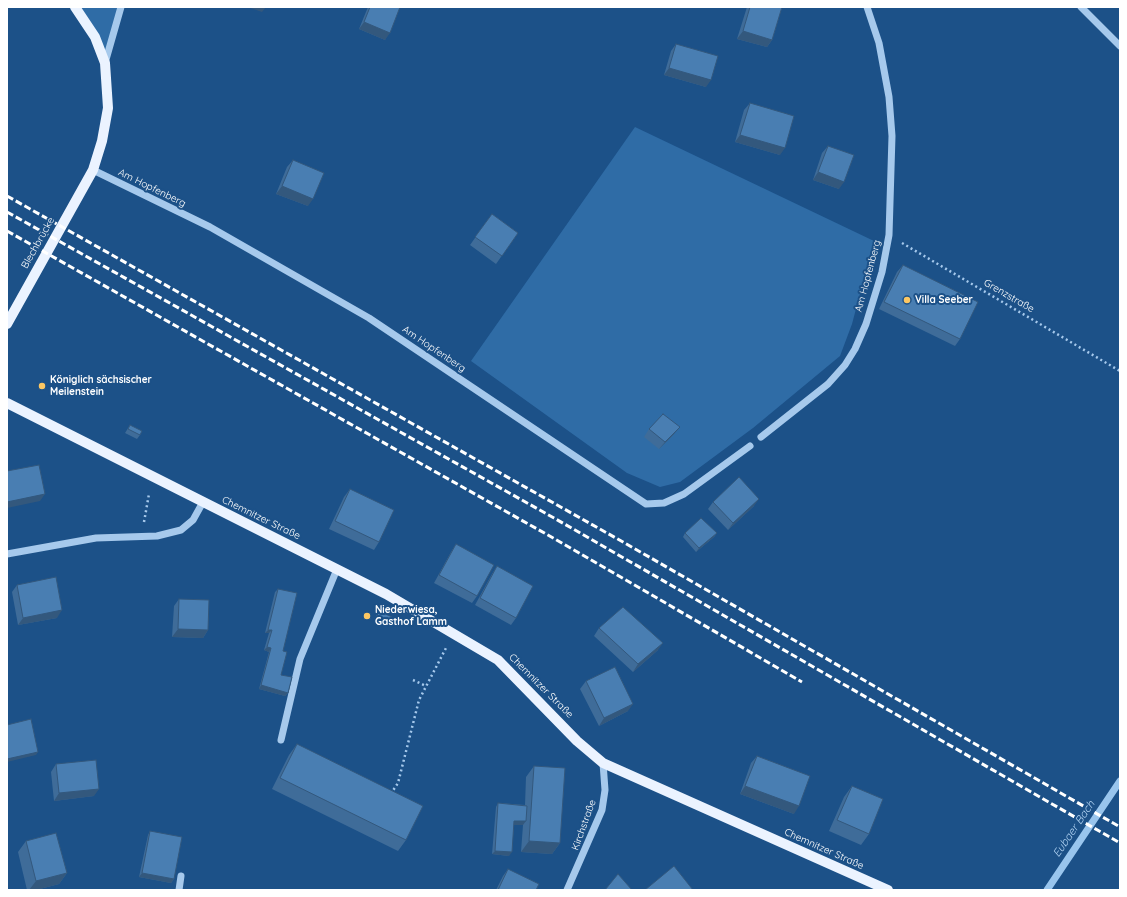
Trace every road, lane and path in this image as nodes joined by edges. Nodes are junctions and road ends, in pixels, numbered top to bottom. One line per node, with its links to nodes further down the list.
1 (75, 7): 6 (main road, Blechbrücke)
2 (121, 7): 6 (street)
3 (867, 7): 8 (street, Am Hopfenberg)
4 (1081, 7): 5 (street)
5 (1120, 46)
6 (105, 63): 7 (main road, Blechbrücke)
7 (93, 170): 9 (main road, Blechbrücke); 13 (street, Am Hopfenberg)
8 (889, 235): 10 (path, Grenzstraße); 12 (street, Am Hopfenberg)
9 (8, 322)
10 (1120, 371)
11 (7, 403): 14 (main road, Chemnitzer Straße)
12 (761, 437)
13 (750, 446)
14 (152, 476): 15 (main road, Chemnitzer Straße); 16 (path)
15 (203, 502): 16 (street); 18 (main road, Chemnitzer Straße)
16 (141, 536): 17 (street)
17 (7, 554)
18 (337, 569): 19 (main road, Chemnitzer Straße); 22 (street)
19 (454, 633): 21 (path); 23 (main road, Chemnitzer Straße)
20 (414, 680): 21 (path)
21 (426, 686): 24 (path)
22 (281, 740)
23 (603, 763): 27 (street, Kirchstraße); 28 (main road, Chemnitzer Straße)
24 (385, 789)
25 (181, 876): 26 (street)
26 (179, 890)
27 (567, 890)
28 (888, 890)

